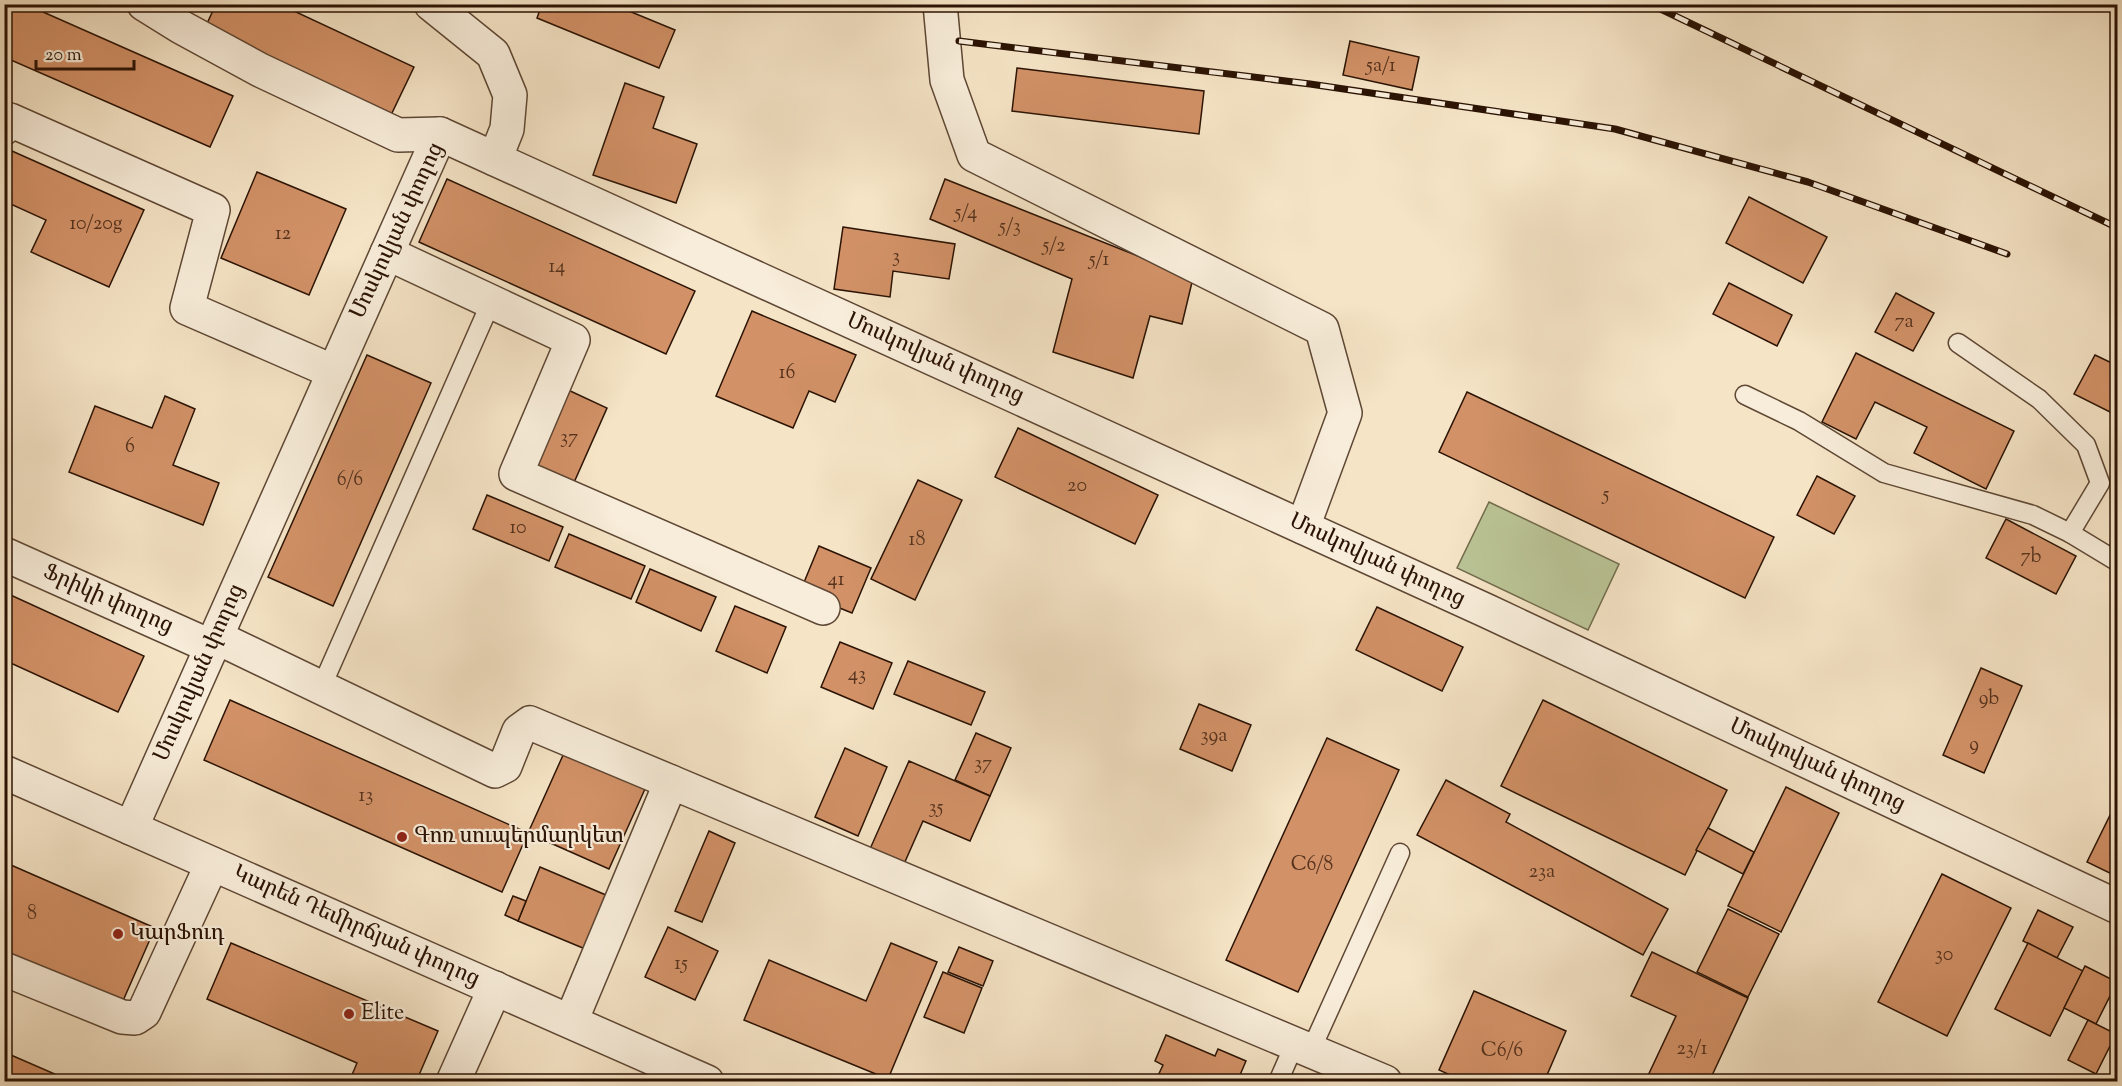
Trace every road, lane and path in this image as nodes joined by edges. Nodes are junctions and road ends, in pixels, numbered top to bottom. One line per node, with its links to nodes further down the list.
1 (144, 4): 5 (street)
2 (431, 4): 6 (street)
3 (940, 4): 12 (street)
4 (4, 128): 10 (street)
5 (440, 134): 6 (street, Մոսկովյան փողոց); 7 (street, Մոսկովյան փողոց)
6 (495, 159): 12 (street, Մոսկովյան փողոց)
7 (387, 253): 8 (street); 10 (street, Մոսկովյան փողոց)
8 (491, 302): 16 (street); 18 (lane)
9 (1958, 343): 13 (lane)
10 (334, 372): 17 (street, Մոսկովյան փողոց)
11 (1745, 395): 13 (lane)
12 (1303, 527): 24 (street, Մոսկովյան փողոց)
13 (2070, 533): 15 (lane)
14 (4, 554): 17 (street, Ֆրիկի փողոց)
15 (2118, 562)
16 (823, 608)
17 (214, 642): 18 (street, Ֆրիկի փողոց); 21 (street, Մոսկովյան փողոց)
18 (321, 688): 20 (street, Ֆրիկի փողոց)
19 (4, 772): 21 (street, Կարեն Դեմիրճյան փողոց)
20 (671, 782): 27 (street); 28 (street)
21 (131, 828): 23 (street, Կարեն Դեմիրճյան փողոց)
22 (1400, 853): 28 (lane)
23 (212, 864): 25 (street); 26 (street, Կարեն Դեմիրճյան փողոց)
24 (2118, 907)
25 (4, 969)
26 (495, 988): 27 (street, Կարեն Դեմիրճյան փողոց); 29 (street)
27 (571, 1021): 30 (street, Կարեն Դեմիրճյան փողոց)
28 (1303, 1047): 31 (lane); 32 (street)
29 (453, 1082)
30 (707, 1082)
31 (1278, 1082)
32 (1385, 1082)

